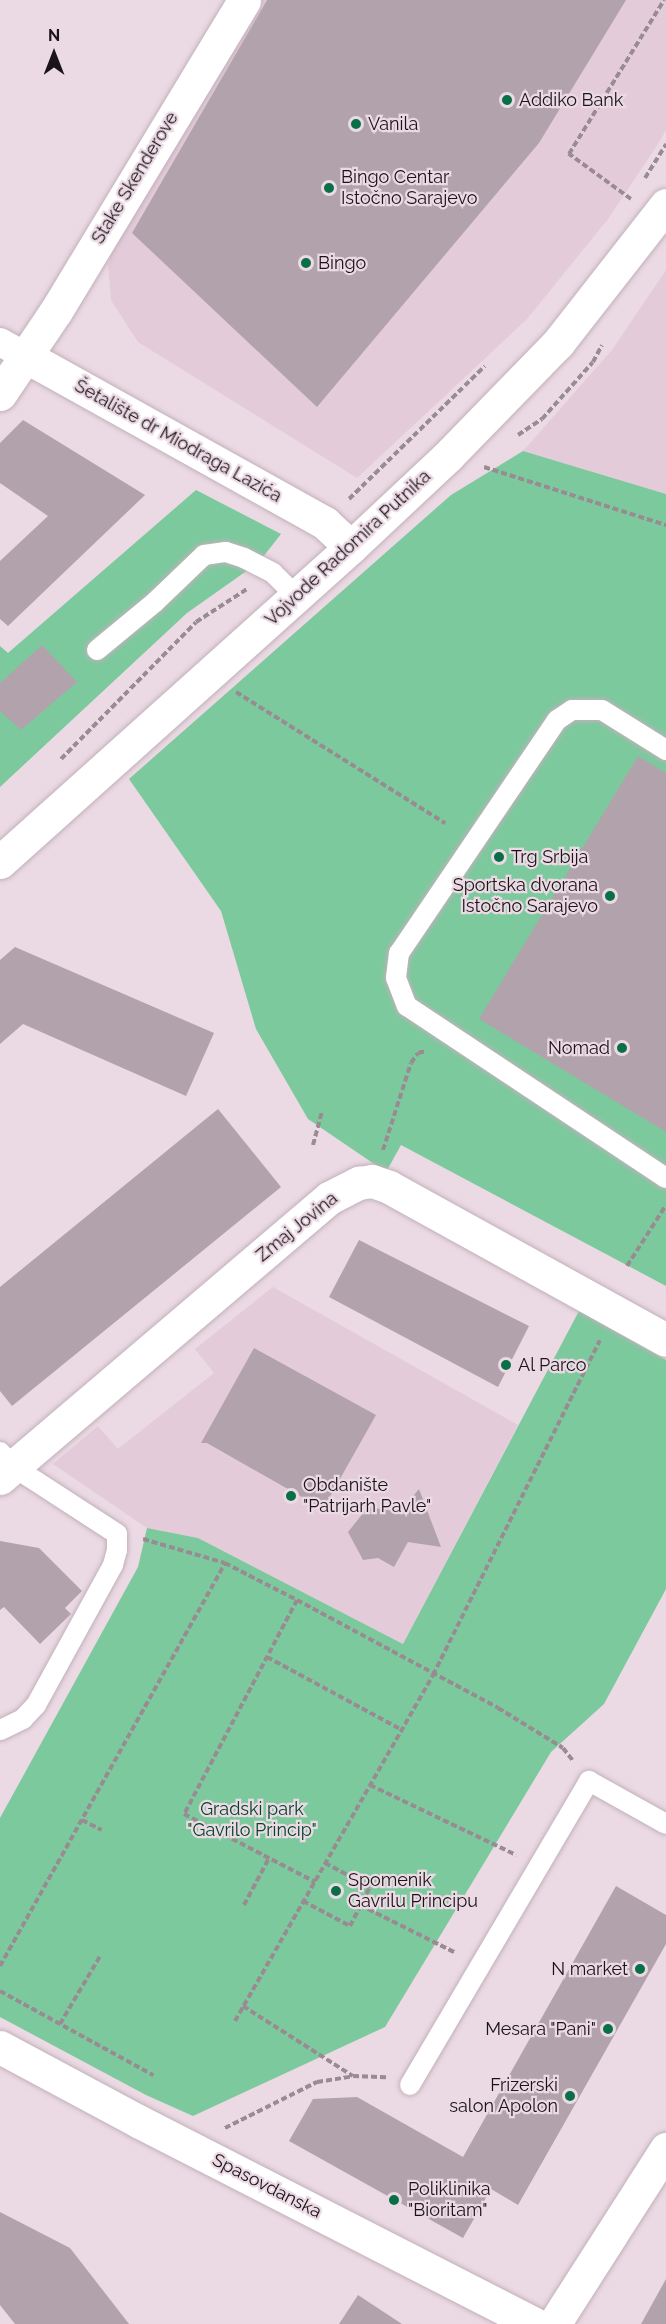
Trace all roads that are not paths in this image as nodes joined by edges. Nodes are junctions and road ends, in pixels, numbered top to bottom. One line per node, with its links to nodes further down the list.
1 (244, 0): 3 (street, Stake Skenderove)
2 (652, 207): 5 (street, Vojvode Radomira Putnika)
3 (14, 350): 4 (street, Stake Skenderove); 5 (street, Šetalište dr Miodraga Lazića)
4 (0, 394)
5 (351, 547): 6 (street, Vojvode Radomira Putnika)
6 (296, 596): 7 (lane); 9 (street, Vojvode Radomira Putnika)
7 (97, 651)
8 (666, 750): 10 (lane)
9 (0, 862)
10 (666, 1178)
11 (666, 1340): 12 (street, Zmaj Jovina)
12 (5, 1465): 13 (lane)
13 (0, 1730)
14 (666, 1824): 16 (lane)
15 (0, 2047): 18 (street, Spasovdanska)
16 (410, 2085)
17 (666, 2149): 19 (street)
18 (534, 2324)
19 (554, 2324)

